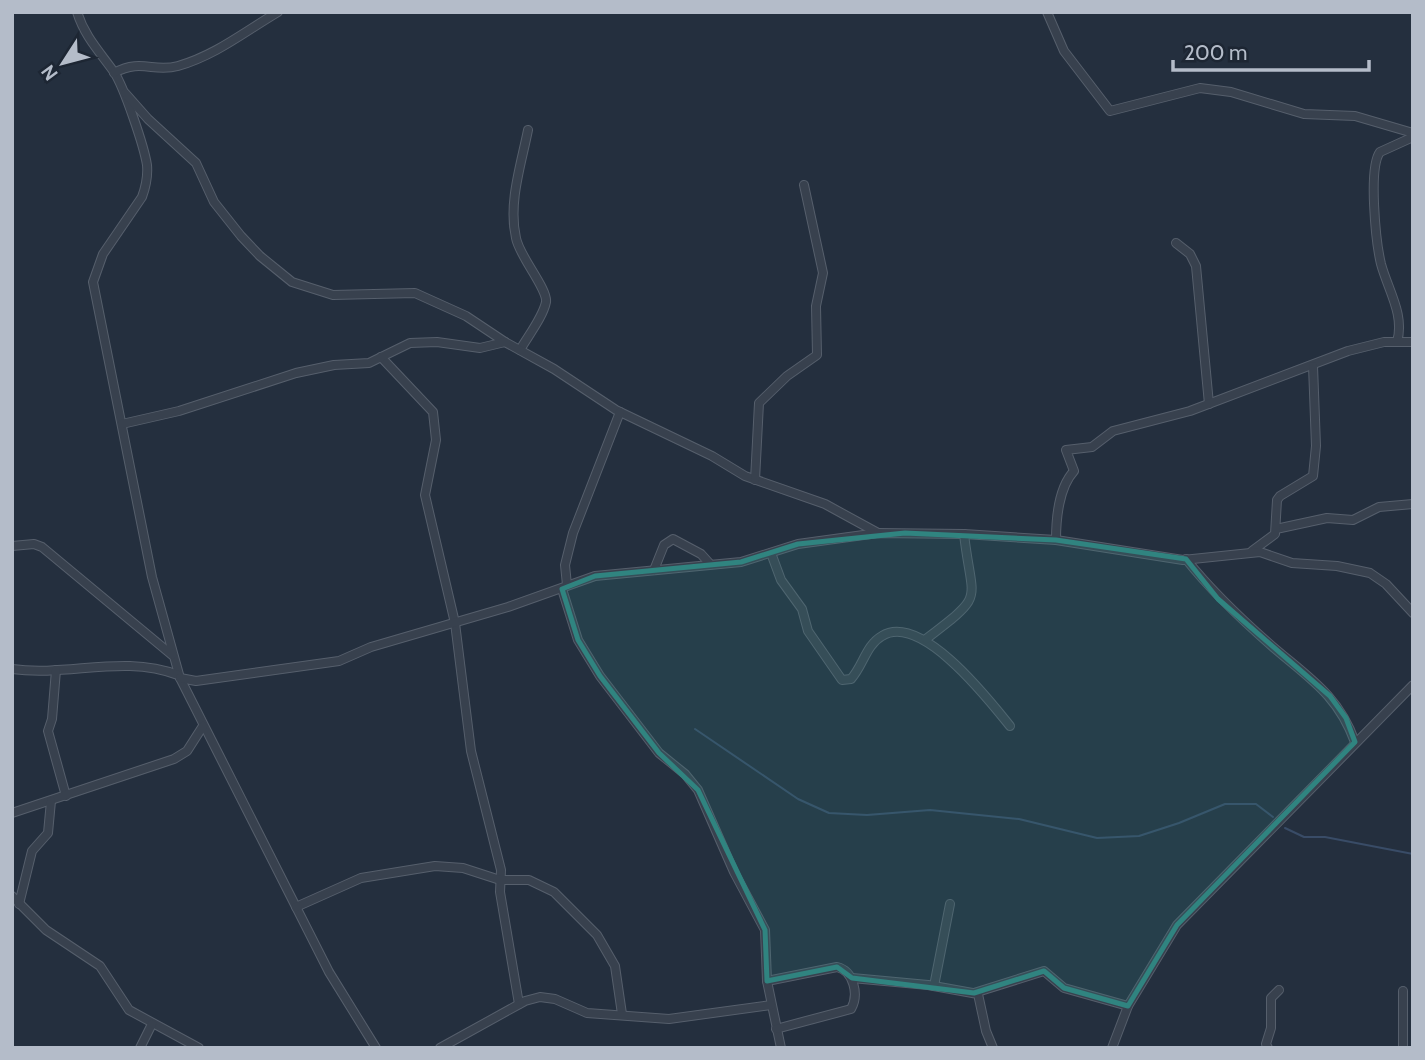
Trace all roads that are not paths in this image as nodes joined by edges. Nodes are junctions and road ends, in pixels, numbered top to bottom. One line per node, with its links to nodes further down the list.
1 (76, 12): 4 (street)
2 (278, 12): 4 (street)
3 (1047, 12): 7 (street)
4 (114, 73): 5 (street)
5 (122, 88): 10 (street); 18 (street)
6 (528, 130): 13 (street)
7 (1413, 135): 11 (street)
8 (804, 185): 19 (street)
9 (1176, 243): 16 (street)
10 (505, 342): 13 (street); 14 (street)
11 (1397, 342): 12 (street); 15 (street)
12 (1413, 342)
13 (520, 350): 17 (street)
14 (381, 357): 18 (street); 33 (street)
15 (1313, 366): 16 (street); 21 (street)
16 (1209, 404): 24 (street)
17 (620, 412): 19 (street); 31 (street)
18 (122, 424): 35 (street)
19 (755, 480): 22 (street)
20 (1413, 504): 21 (street)
21 (1276, 529): 26 (street)
22 (878, 533): 23 (street); 27 (street)
23 (964, 534): 24 (street); 34 (street)
24 (1056, 540): 28 (street)
25 (12, 546): 35 (street)
26 (1252, 551): 28 (street); 32 (street)
27 (771, 553): 29 (street); 34 (street)
28 (1186, 559): 44 (street)
29 (710, 565): 30 (street); 30 (street)
30 (654, 570): 31 (street)
31 (564, 587): 33 (street); 54 (street)
32 (1413, 613)
33 (454, 623): 39 (street); 48 (street)
34 (926, 639): 43 (street)
35 (172, 655): 38 (street)
36 (12, 669): 37 (street)
37 (56, 670): 38 (street); 45 (street)
38 (179, 676): 39 (street); 41 (street)
39 (197, 681): 41 (street)
40 (1413, 685): 44 (street)
41 (187, 696): 42 (street)
42 (202, 726): 45 (street); 52 (street)
43 (1010, 726)
44 (1355, 742): 61 (street)
45 (66, 796): 46 (street)
46 (51, 801): 47 (street); 50 (street)
47 (12, 813)
48 (500, 880): 52 (street); 59 (street); 62 (street)
49 (12, 897): 50 (street)
50 (19, 904): 63 (street)
51 (950, 904): 55 (street)
52 (296, 907): 67 (street)
53 (852, 978): 54 (street); 55 (street); 64 (street)
54 (767, 981): 60 (street)
55 (934, 986): 58 (street)
56 (1279, 990): 72 (street)
57 (1403, 991): 73 (street)
58 (974, 993): 61 (street); 70 (street)
59 (519, 1004): 62 (street); 68 (street)
60 (771, 1005): 62 (street); 64 (street)
61 (1128, 1006): 71 (street)
62 (622, 1014)
63 (152, 1024): 65 (street); 66 (street)
64 (776, 1029): 69 (street)
65 (140, 1048)
66 (199, 1048)
67 (376, 1048)
68 (440, 1048)
69 (781, 1048)
70 (993, 1048)
71 (1112, 1048)
72 (1268, 1048)
73 (1403, 1048)

